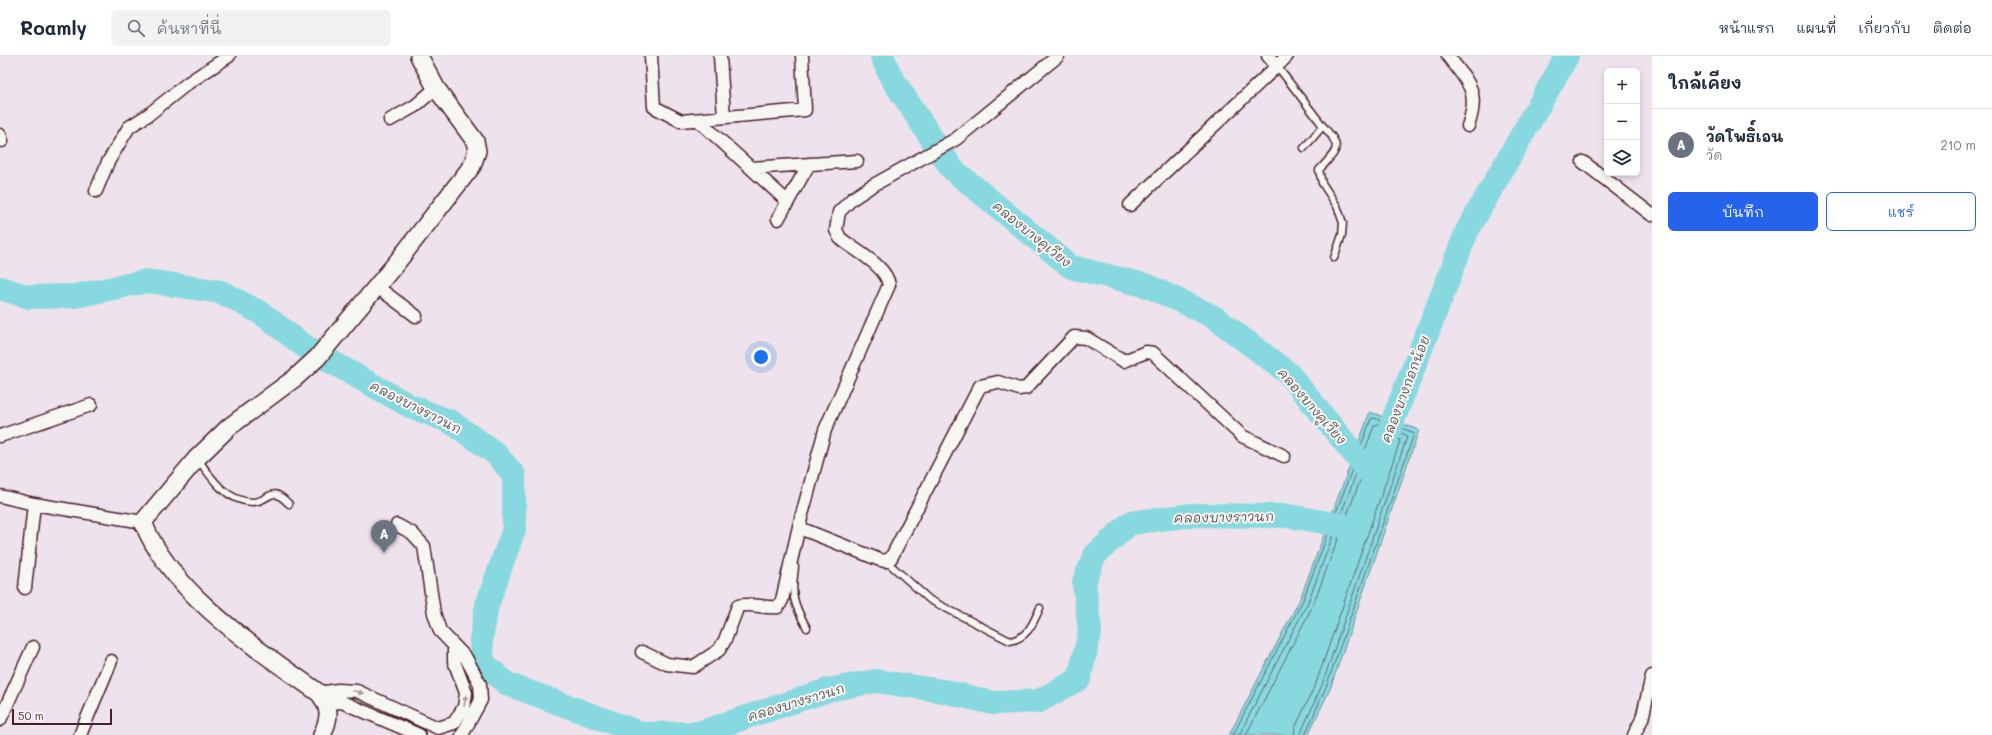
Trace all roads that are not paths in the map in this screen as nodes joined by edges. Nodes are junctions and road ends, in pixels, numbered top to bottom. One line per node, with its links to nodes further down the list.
1 (229, 56): 22 (street)
2 (419, 56): 11 (street)
3 (651, 56): 14 (street)
4 (720, 56): 12 (street)
5 (802, 56): 12 (street)
6 (1058, 56): 38 (street)
7 (1268, 56): 10 (street)
8 (1287, 56): 10 (street)
9 (1448, 56): 16 (street)
10 (1277, 66): 15 (lane); 24 (street)
11 (436, 88): 13 (street); 28 (street)
12 (724, 117): 14 (street)
13 (390, 120)
14 (698, 120): 21 (street)
15 (1323, 126): 17 (lane); 27 (lane)
16 (1468, 126)
17 (1304, 148)
18 (857, 161): 20 (street)
19 (1583, 162): 25 (street)
20 (809, 164): 21 (street); 23 (street)
21 (751, 168): 23 (street)
22 (96, 191)
23 (788, 202): 26 (street)
24 (1130, 205)
25 (1652, 215)
26 (778, 219)
27 (1334, 258)
28 (376, 286): 29 (street); 33 (street)
29 (416, 316)
30 (91, 406): 31 (street)
31 (0, 436)
32 (1284, 456): 41 (street)
33 (197, 458): 36 (lane); 37 (street)
34 (0, 496): 35 (street)
35 (34, 504): 37 (street); 42 (street)
36 (289, 504)
37 (143, 522): 50 (street)
38 (800, 522): 40 (street); 41 (street)
39 (396, 525): 45 (street)
40 (792, 554): 44 (lane); 47 (street)
41 (886, 561): 43 (lane)
42 (25, 588)
43 (1040, 608)
44 (807, 628)
45 (454, 646): 50 (street, one-way to 45); 55 (street)
46 (33, 647): 51 (street)
47 (642, 652)
48 (111, 661): 52 (street)
49 (1652, 676): 56 (street)
50 (323, 698): 53 (street); 54 (street)
51 (0, 720)
52 (80, 735)
53 (322, 735)
54 (419, 735)
55 (462, 735)
56 (1634, 735)

